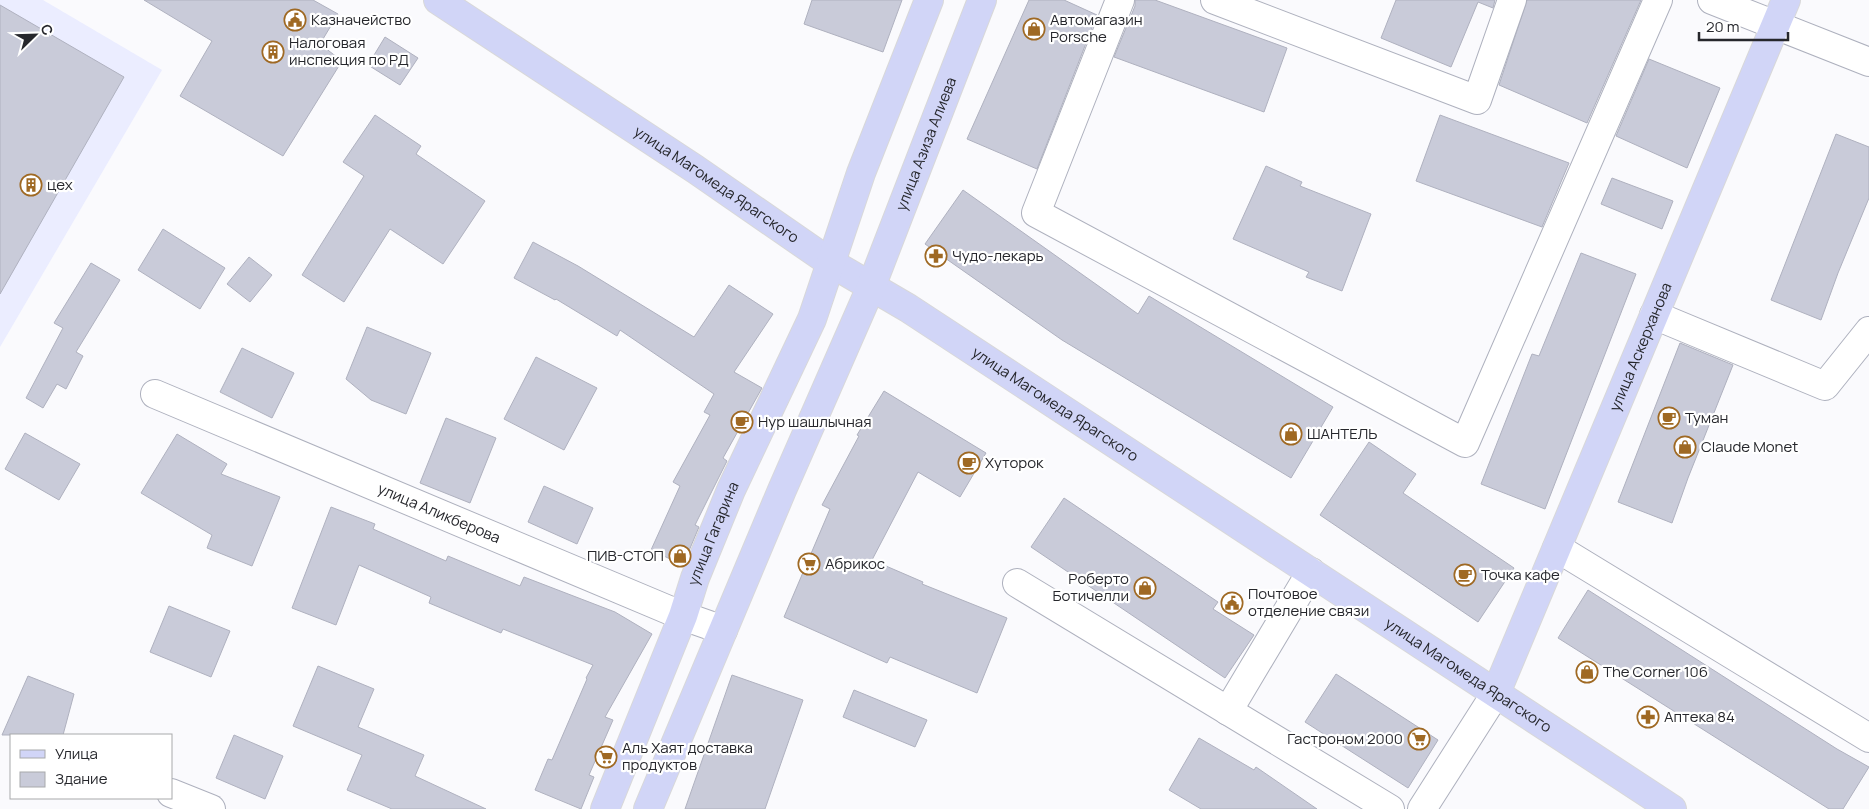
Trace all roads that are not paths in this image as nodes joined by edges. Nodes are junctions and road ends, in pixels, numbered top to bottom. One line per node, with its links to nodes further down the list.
1 (438, 0): 11 (main road, улица Магомеда Ярагского)
2 (930, 0): 11 (main road)
3 (982, 0): 12 (main road, улица Азиза Алиева)
4 (1215, 0): 5 (street)
5 (1512, 0)
6 (1658, 0): 8 (street)
7 (1712, 0): 9 (street)
8 (1112, 3)
9 (1781, 12): 10 (street); 13 (main road, улица Аскерханова)
10 (1869, 62)
11 (831, 263): 12 (main road, улица Магомеда Ярагского); 19 (main road, улица Гагарина)
12 (871, 287): 17 (main road, улица Магомеда Ярагского); 20 (main road)
13 (1654, 315): 14 (street); 16 (main road, улица Аскерханова)
14 (1869, 331)
15 (155, 394): 19 (street, улица Аликберова)
16 (1556, 548): 21 (main road, улица Аскерханова); 23 (street)
17 (1310, 572): 21 (main road, улица Магомеда Ярагского); 22 (street)
18 (1017, 583): 22 (street)
19 (683, 616): 20 (street, улица Аликберова); 26 (main road, улица Гагарина)
20 (723, 630): 27 (main road)
21 (1496, 693): 29 (street); 30 (main road, улица Магомеда Ярагского)
22 (1228, 711): 28 (street)
23 (1869, 738)
24 (172, 793): 25 (street)
25 (211, 809)
26 (605, 809)
27 (648, 809)
28 (1390, 809)
29 (1422, 809)
30 (1672, 809)

